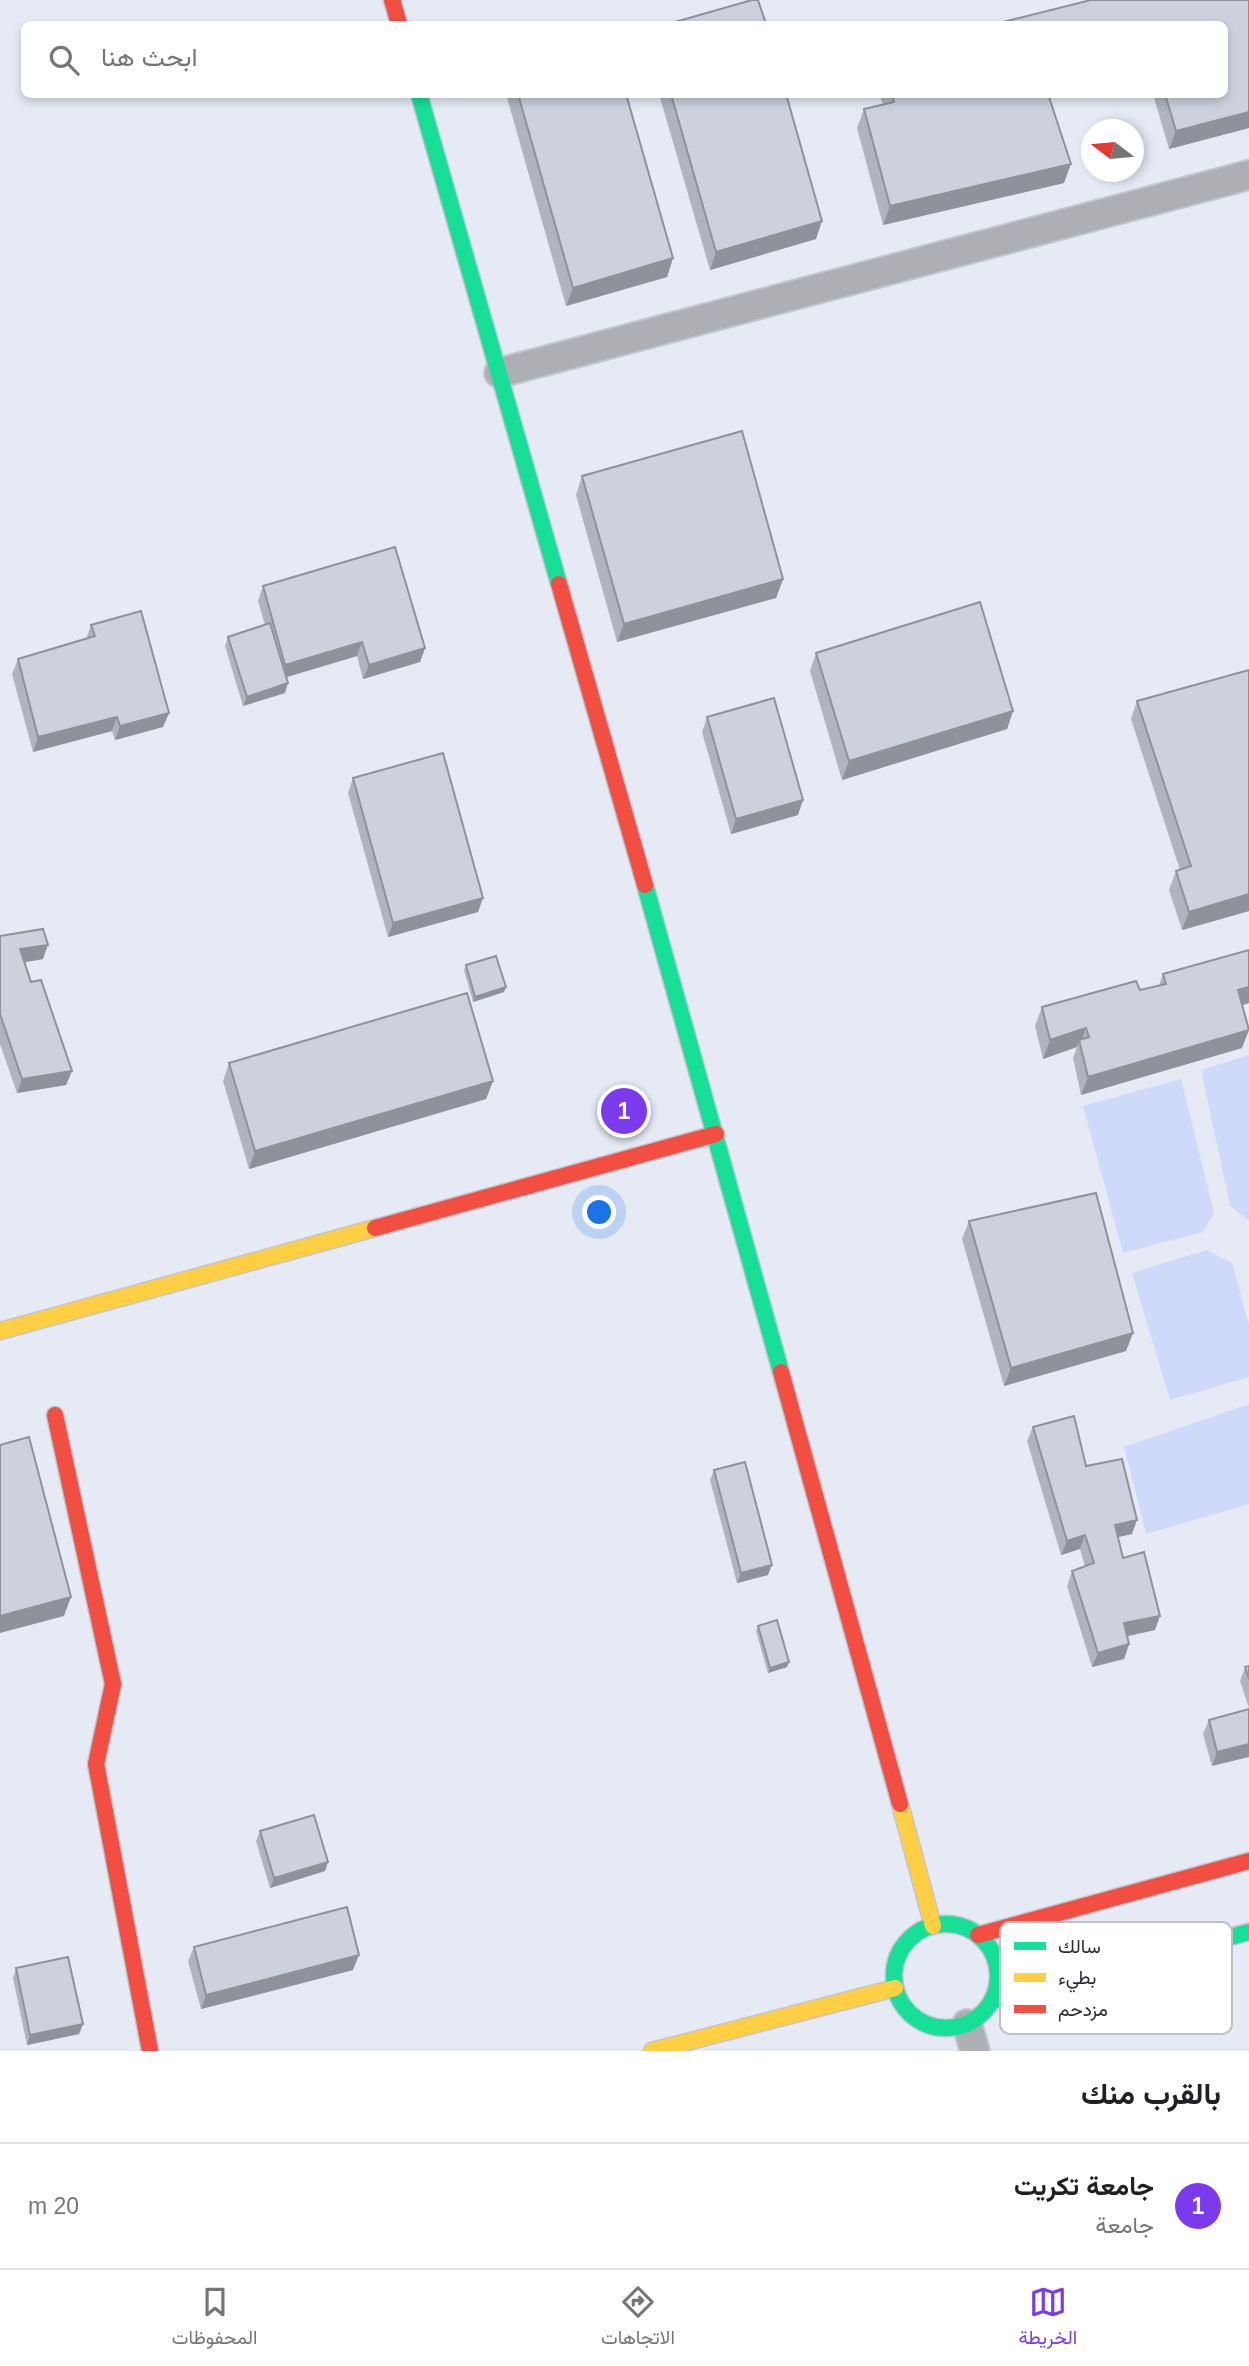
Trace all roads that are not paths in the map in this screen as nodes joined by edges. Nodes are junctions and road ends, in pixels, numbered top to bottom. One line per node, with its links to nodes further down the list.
1 (392, 0): 2 (street)
2 (398, 21)
3 (420, 98): 5 (street)
4 (1249, 175): 5 (street)
5 (499, 373): 6 (street)
6 (716, 1134): 7 (street); 11 (street)
7 (0, 1331)
8 (55, 1415): 20 (street)
9 (1249, 1861): 10 (street)
10 (1026, 1922)
11 (933, 1926): 14 (street); 16 (street)
12 (1000, 1929): 14 (street)
13 (1249, 1932): 15 (street)
14 (978, 1935): 18 (street)
15 (1232, 1936)
16 (895, 1987): 19 (street); 21 (street)
17 (1000, 1998): 18 (street)
18 (992, 2000): 19 (street)
19 (971, 2038)
20 (150, 2051)
21 (652, 2051)

